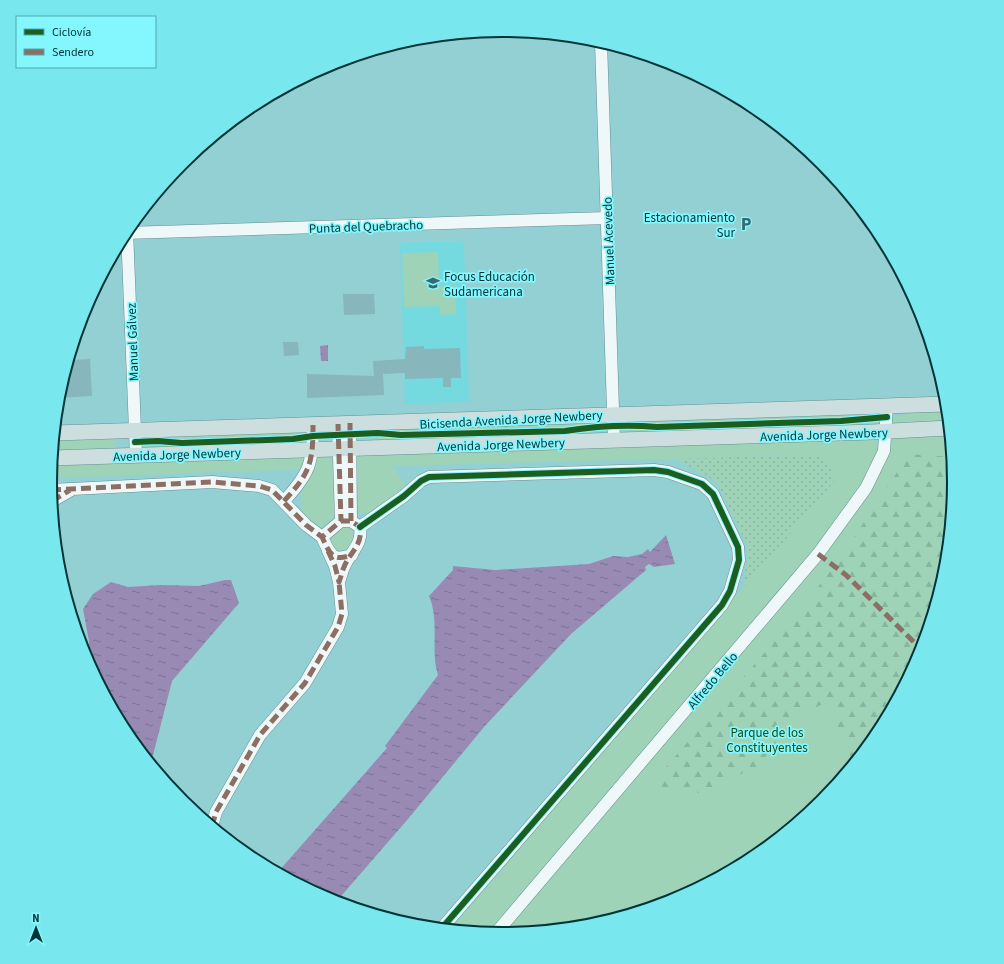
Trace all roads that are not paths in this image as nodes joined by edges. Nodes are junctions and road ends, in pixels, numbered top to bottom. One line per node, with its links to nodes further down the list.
1 (601, 49): 2 (street, Manuel Acevedo)
2 (607, 218): 3 (street, Punta del Quebracho); 7 (street, Manuel Acevedo)
3 (134, 232)
4 (127, 242): 11 (street, Manuel Gálvez)
5 (940, 404): 6 (main road, Avenida Jorge Newbery)
6 (887, 406): 7 (main road, Avenida Jorge Newbery); 12 (street, Alfredo Bello)
7 (614, 415): 8 (main road, Avenida Jorge Newbery); 14 (street, Manuel Acevedo)
8 (344, 424): 9 (main road, Avenida Jorge Newbery); 15 (street)
9 (314, 425): 11 (main road, Avenida Jorge Newbery); 16 (street)
10 (943, 428): 12 (main road, Avenida Jorge Newbery)
11 (135, 430): 13 (main road, Avenida Jorge Newbery); 17 (street, Manuel Gálvez)
12 (886, 432): 14 (main road, Avenida Jorge Newbery); 30 (street, Alfredo Bello)
13 (60, 433)
14 (614, 440): 15 (main road, Avenida Jorge Newbery)
15 (345, 449): 16 (main road, Avenida Jorge Newbery); 23 (street)
16 (314, 450): 17 (main road, Avenida Jorge Newbery); 22 (street)
17 (136, 455): 18 (main road, Avenida Jorge Newbery)
18 (58, 458)
19 (57, 490): 20 (street)
20 (72, 490): 21 (street); 22 (street)
21 (58, 498)
22 (284, 501): 24 (street)
23 (351, 523): 24 (street); 26 (street); 29 (street)
24 (322, 537): 25 (street)
25 (328, 551): 26 (street); 27 (street)
26 (352, 555): 27 (street)
27 (339, 582): 28 (street)
28 (214, 821)
29 (446, 923)
30 (501, 927)

